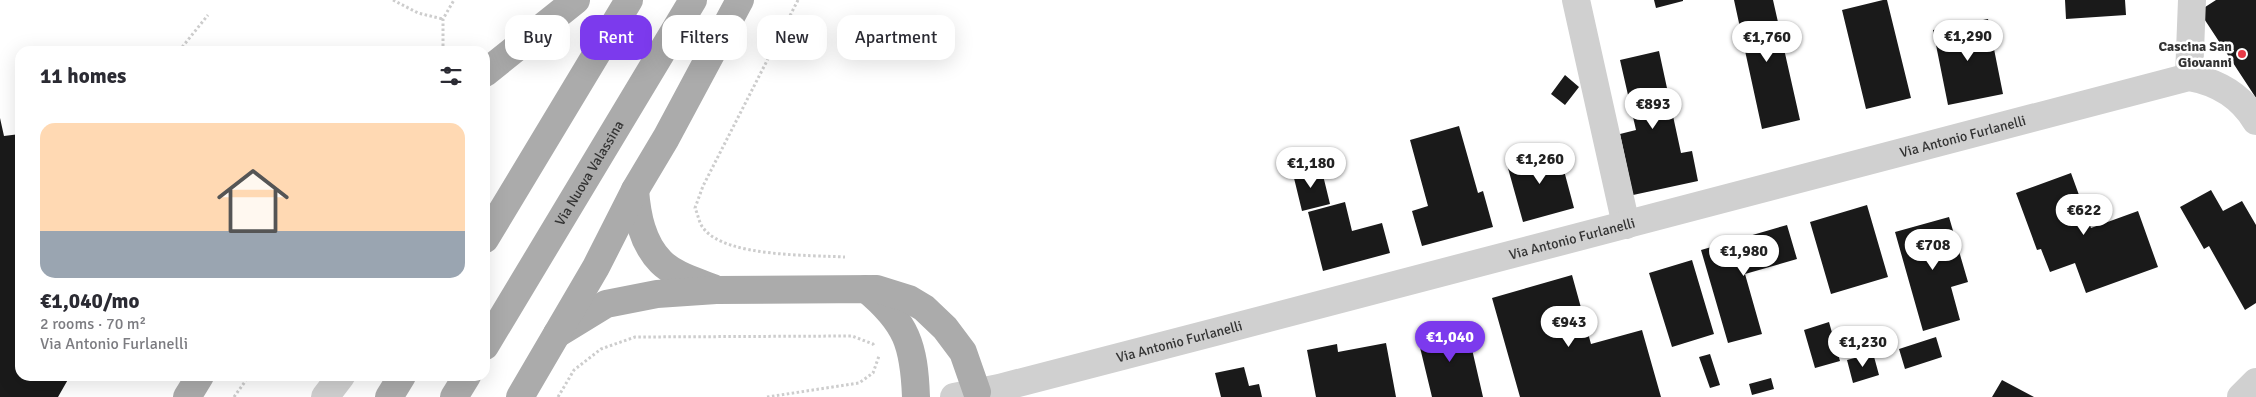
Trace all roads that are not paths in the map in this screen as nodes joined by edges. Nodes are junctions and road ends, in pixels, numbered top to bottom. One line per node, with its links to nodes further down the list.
1 (576, 0): 7 (main road)
2 (629, 0): 10 (main road)
3 (692, 0): 18 (main road, Via Nuova Valassina)
4 (740, 0): 11 (main road)
5 (1576, 0): 13 (street)
6 (2192, 0): 8 (street)
7 (490, 69)
8 (2189, 77): 9 (street); 13 (street, Via Antonio Furlanelli)
9 (2256, 122)
10 (525, 173): 12 (street); 14 (main road)
11 (635, 190): 15 (main road); 17 (main road)
12 (490, 209)
13 (1626, 225): 24 (street, Via Antonio Furlanelli)
14 (490, 231)
15 (716, 290): 16 (main road); 17 (main road)
16 (866, 290): 24 (main road); 30 (main road)
17 (557, 334): 29 (main road)
18 (490, 338)
19 (197, 381): 25 (main road)
20 (336, 381): 26 (street)
21 (399, 381): 27 (main road)
22 (463, 381): 28 (main road)
23 (2256, 382): 31 (street)
24 (966, 395)
25 (187, 397)
26 (325, 397)
27 (389, 397)
28 (454, 397)
29 (520, 397)
30 (916, 397)
31 (2241, 397)

